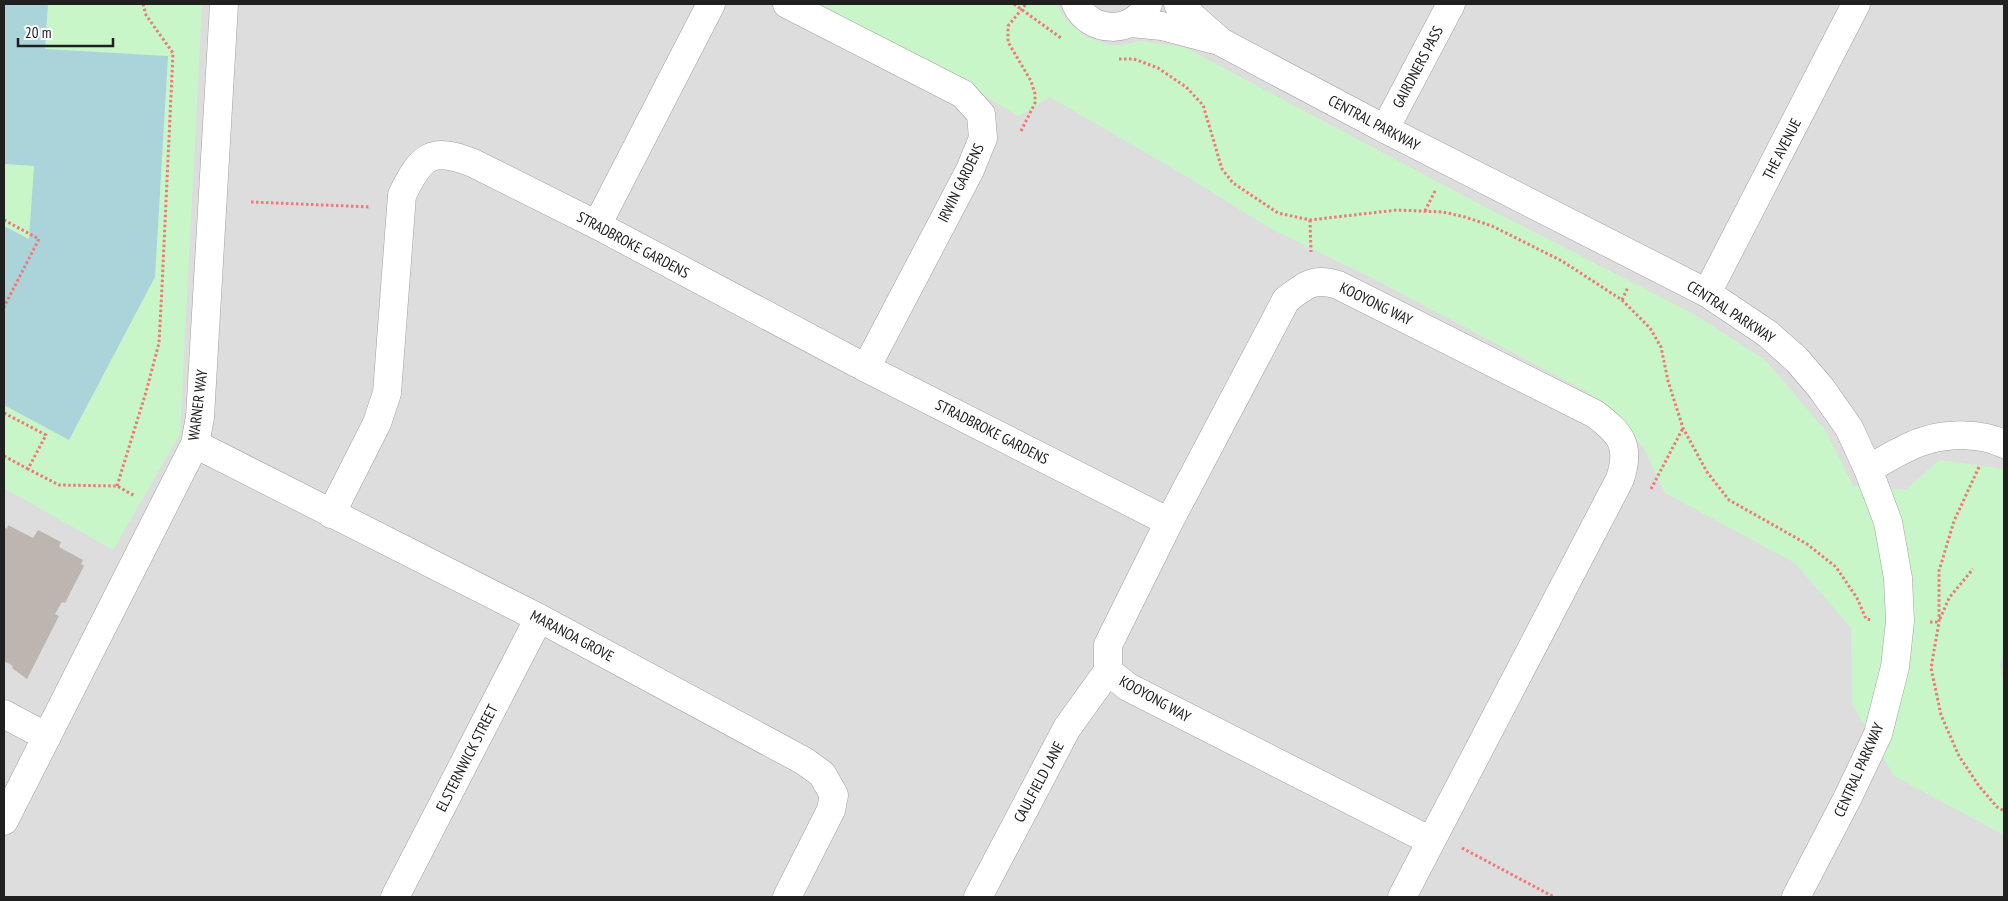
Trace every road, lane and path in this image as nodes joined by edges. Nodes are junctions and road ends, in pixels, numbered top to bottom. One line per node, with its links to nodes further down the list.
1 (143, 4): 31 (path)
2 (224, 4): 27 (street, WARNER WAY)
3 (711, 4): 21 (street)
4 (787, 4): 24 (street, IRWIN GARDENS)
5 (1014, 4): 11 (path)
6 (1026, 4): 11 (path)
7 (1076, 4): 12 (street, CENTRAL PARKWAY)
8 (1178, 4): 14 (street, CENTRAL PARKWAY)
9 (1451, 4): 16 (street, GAIRDNERS PASS)
10 (1856, 4): 22 (street, THE AVENUE)
11 (1022, 9): 13 (path); 17 (path)
12 (1139, 13): 14 (street, CENTRAL PARKWAY)
13 (1063, 40)
14 (1222, 42): 16 (street, CENTRAL PARKWAY)
15 (1116, 58): 37 (path)
16 (1386, 129): 22 (street, CENTRAL PARKWAY)
17 (1021, 132)
18 (402, 199): 19 (path); 21 (street, STRADBROKE GARDENS); 33 (street, STRADBROKE GARDENS)
19 (250, 202)
20 (4, 220): 23 (path)
21 (597, 225): 24 (street, STRADBROKE GARDENS)
22 (1707, 293): 30 (street, CENTRAL PARKWAY)
23 (4, 307)
24 (866, 368): 34 (street, STRADBROKE GARDENS)
25 (4, 413): 29 (path)
26 (1998, 441): 30 (street); 38 (path)
27 (195, 444): 32 (street, WARNER WAY); 33 (street, MARANOA GROVE)
28 (4, 456): 29 (path)
29 (28, 469): 31 (path)
30 (1868, 469): 37 (street, CENTRAL PARKWAY)
31 (117, 486): 32 (path)
32 (162, 510): 41 (street, WARNER WAY)
33 (331, 514): 36 (street, MARANOA GROVE)
34 (1169, 522): 39 (street, KOOYONG WAY); 44 (street, KOOYONG WAY)
35 (1973, 569): 38 (path)
36 (539, 618): 45 (street, ELSTERNWICK STREET); 46 (street, MARANOA GROVE)
37 (1900, 621): 38 (path); 50 (street, CENTRAL PARKWAY)
38 (1939, 622): 42 (path)
39 (1108, 671): 44 (street, KOOYONG WAY); 47 (street, CAULFIELD LANE)
40 (4, 714): 41 (street)
41 (47, 737): 43 (street, WARNER WAY)
42 (2004, 811)
43 (4, 821)
44 (1433, 837): 48 (street, KOOYONG WAY); 49 (path)
45 (395, 897)
46 (787, 897)
47 (978, 897)
48 (1402, 897)
49 (1554, 897)
50 (1796, 897)

